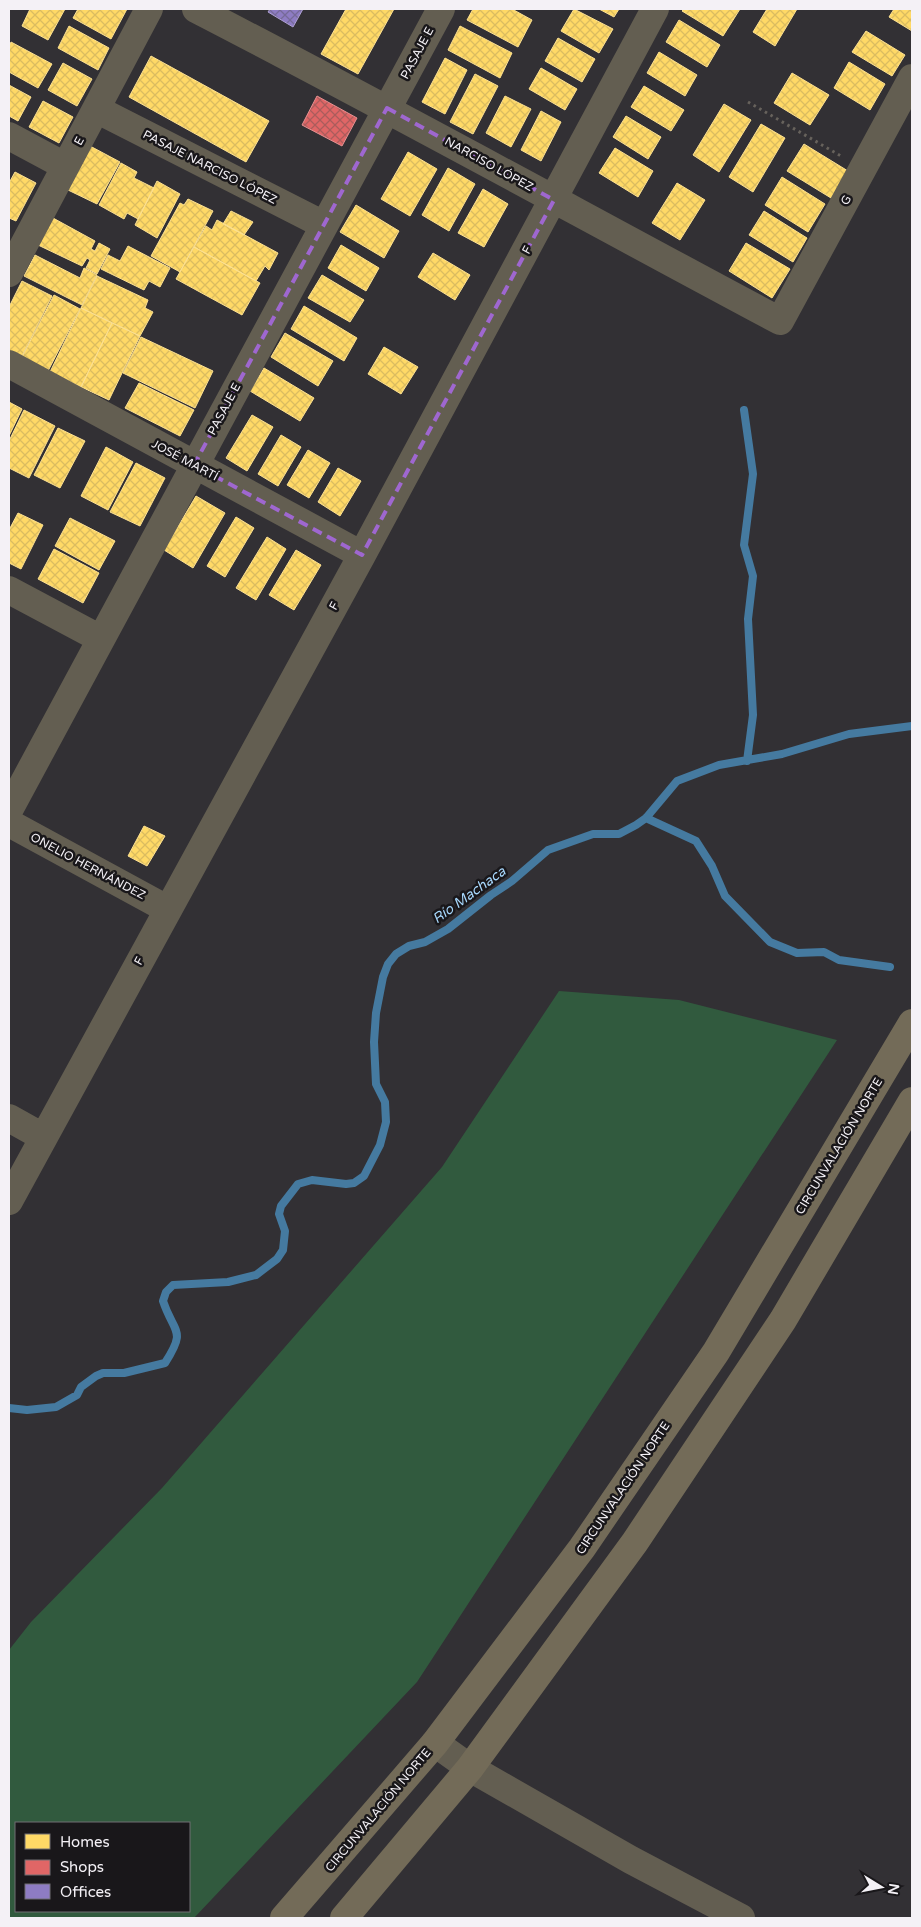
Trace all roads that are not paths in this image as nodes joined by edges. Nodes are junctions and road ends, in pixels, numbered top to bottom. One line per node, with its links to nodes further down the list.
1 (149, 9): 7 (street, E)
2 (196, 9): 6 (street, NARCISO LÓPEZ)
3 (441, 9): 6 (street, PASAJE E)
4 (655, 9): 10 (street, F)
5 (912, 78): 13 (street, G)
6 (387, 108): 10 (street, NARCISO LÓPEZ); 11 (street, PASAJE E)
7 (96, 109): 9 (street, E); 11 (street, PASAJE NARCISO LÓPEZ)
8 (9, 136): 9 (street)
9 (65, 166): 12 (street, E)
10 (554, 200): 13 (street, NARCISO LÓPEZ); 16 (street, F)
11 (324, 225): 15 (street, PASAJE E)
12 (9, 273)
13 (780, 321)
14 (9, 364): 15 (street, JOSÉ MARTÍ)
15 (194, 465): 16 (street, JOSÉ MARTÍ); 18 (street, PASAJE E)
16 (362, 555): 21 (street, F)
17 (9, 590): 18 (street)
18 (101, 639): 19 (street, PASAJE E)
19 (9, 810)
20 (9, 823): 21 (street, ONELIO HERNÁNDEZ)
21 (167, 909): 25 (street, F)
22 (912, 1023): 27 (highway, CIRCUNVALACIÓN NORTE)
23 (912, 1100): 28 (highway)
24 (9, 1118): 25 (street)
25 (43, 1136): 26 (street, F)
26 (9, 1201)
27 (435, 1743): 28 (street); 29 (highway, CIRCUNVALACIÓN NORTE)
28 (470, 1768): 30 (highway); 31 (street)
29 (284, 1918)
30 (344, 1918)
31 (741, 1918)

